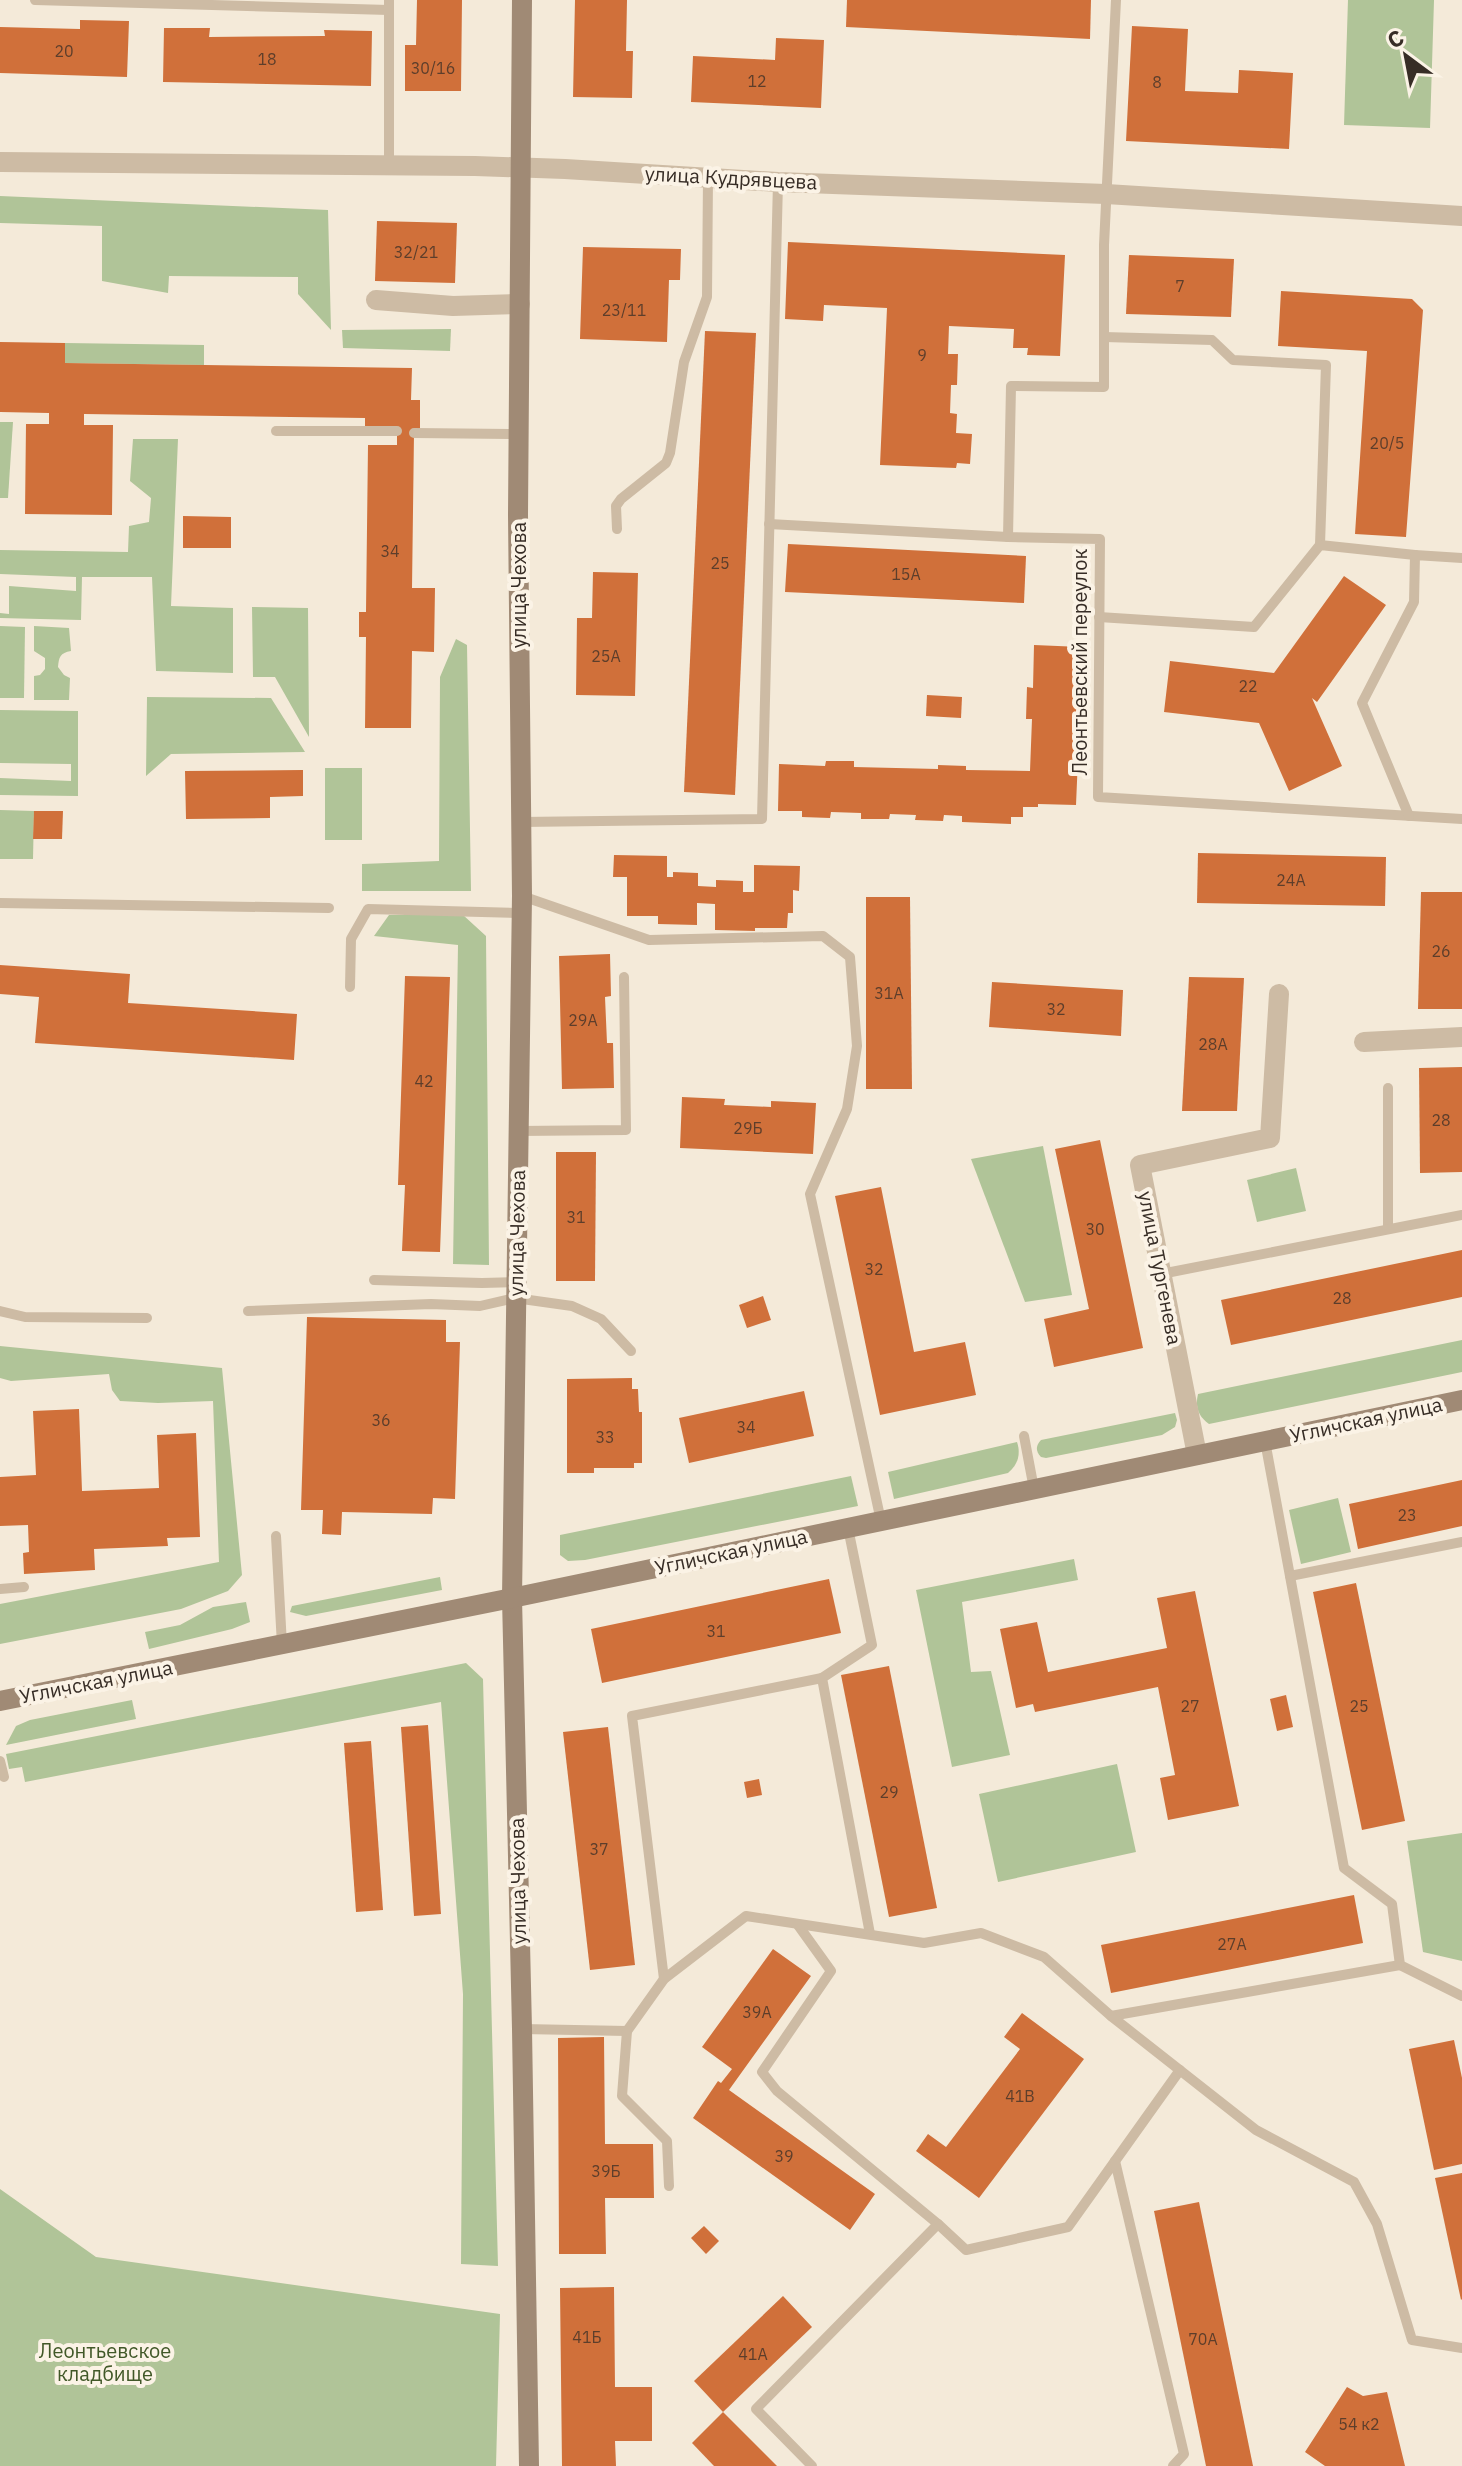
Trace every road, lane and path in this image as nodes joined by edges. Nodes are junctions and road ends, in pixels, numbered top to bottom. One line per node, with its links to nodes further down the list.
1 (35, 0): 4 (lane)
2 (522, 0): 7 (street, улица Чехова)
3 (1116, 0): 10 (lane)
4 (389, 5): 6 (lane)
5 (0, 162): 6 (street, улица Кудрявцева)
6 (389, 165): 7 (street, улица Кудрявцева)
7 (521, 168): 8 (street, улица Кудрявцева); 13 (street, улица Чехова)
8 (708, 177): 9 (street, улица Кудрявцева); 20 (lane)
9 (778, 182): 10 (street, улица Кудрявцева); 19 (lane)
10 (1106, 194): 11 (street, улица Кудрявцева); 14 (lane)
11 (1462, 216)
12 (376, 300): 13 (street)
13 (520, 304): 18 (street, улица Чехова)
14 (1104, 337): 21 (lane); 22 (lane)
15 (276, 431): 16 (lane)
16 (397, 431)
17 (414, 433): 18 (lane)
18 (519, 434): 28 (street, улица Чехова)
19 (769, 524): 21 (lane, Леонтьевский переулок); 28 (lane)
20 (617, 529)
21 (1008, 537): 25 (lane, Леонтьевский переулок)
22 (1320, 545): 23 (lane); 25 (lane)
23 (1415, 555): 24 (lane); 26 (lane)
24 (1462, 558)
25 (1099, 617): 26 (lane, Леонтьевский переулок)
26 (1409, 816): 27 (lane, Леонтьевский переулок)
27 (1462, 819)
28 (521, 822): 30 (street, улица Чехова)
29 (0, 903): 31 (lane)
30 (522, 904): 33 (lane); 38 (street, улица Чехова); 53 (lane)
31 (329, 908)
32 (624, 977): 38 (lane)
33 (350, 987)
34 (1279, 994): 41 (street, улица Тургенева)
35 (1462, 1037): 36 (street)
36 (1364, 1042)
37 (1388, 1088): 40 (lane)
38 (518, 1131): 43 (street, улица Чехова)
39 (1462, 1215): 40 (lane)
40 (1388, 1229): 41 (lane)
41 (1161, 1274): 51 (street, улица Тургенева)
42 (374, 1280): 43 (lane)
43 (516, 1290): 45 (lane); 47 (lane); 60 (street, улица Чехова)
44 (0, 1311): 46 (lane)
45 (248, 1311)
46 (147, 1318)
47 (631, 1351)
48 (1462, 1400): 50 (street, Угличская улица)
49 (1024, 1436): 52 (lane)
50 (1265, 1441): 51 (street, Угличская улица); 57 (lane)
51 (1197, 1455): 52 (street, Угличская улица)
52 (1034, 1489): 53 (street, Угличская улица)
53 (881, 1521): 54 (street, Угличская улица)
54 (848, 1528): 60 (street, Угличская улица); 62 (lane)
55 (276, 1536): 61 (lane)
56 (1462, 1542): 57 (lane)
57 (1290, 1576): 68 (lane)
58 (24, 1587): 59 (lane)
59 (0, 1589)
60 (512, 1598): 61 (street, Угличская улица); 72 (street, улица Чехова)
61 (282, 1645): 63 (street, Угличская улица)
62 (822, 1678): 67 (lane); 69 (lane)
63 (0, 1701)
64 (0, 1761): 65 (lane)
65 (4, 1777)
66 (798, 1925): 67 (lane); 69 (lane); 77 (lane)
67 (870, 1934): 71 (lane)
68 (1400, 1965): 70 (lane); 71 (lane)
69 (664, 1979): 73 (lane)
70 (1462, 1996)
71 (1111, 2016): 74 (lane)
72 (522, 2029): 73 (lane); 79 (street, улица Чехова)
73 (627, 2031): 76 (lane)
74 (1180, 2070): 75 (lane); 78 (lane)
75 (1115, 2161): 77 (lane); 81 (lane)
76 (669, 2186)
77 (938, 2224): 80 (lane)
78 (1462, 2348)
79 (529, 2466)
80 (812, 2466)
81 (1173, 2466)

